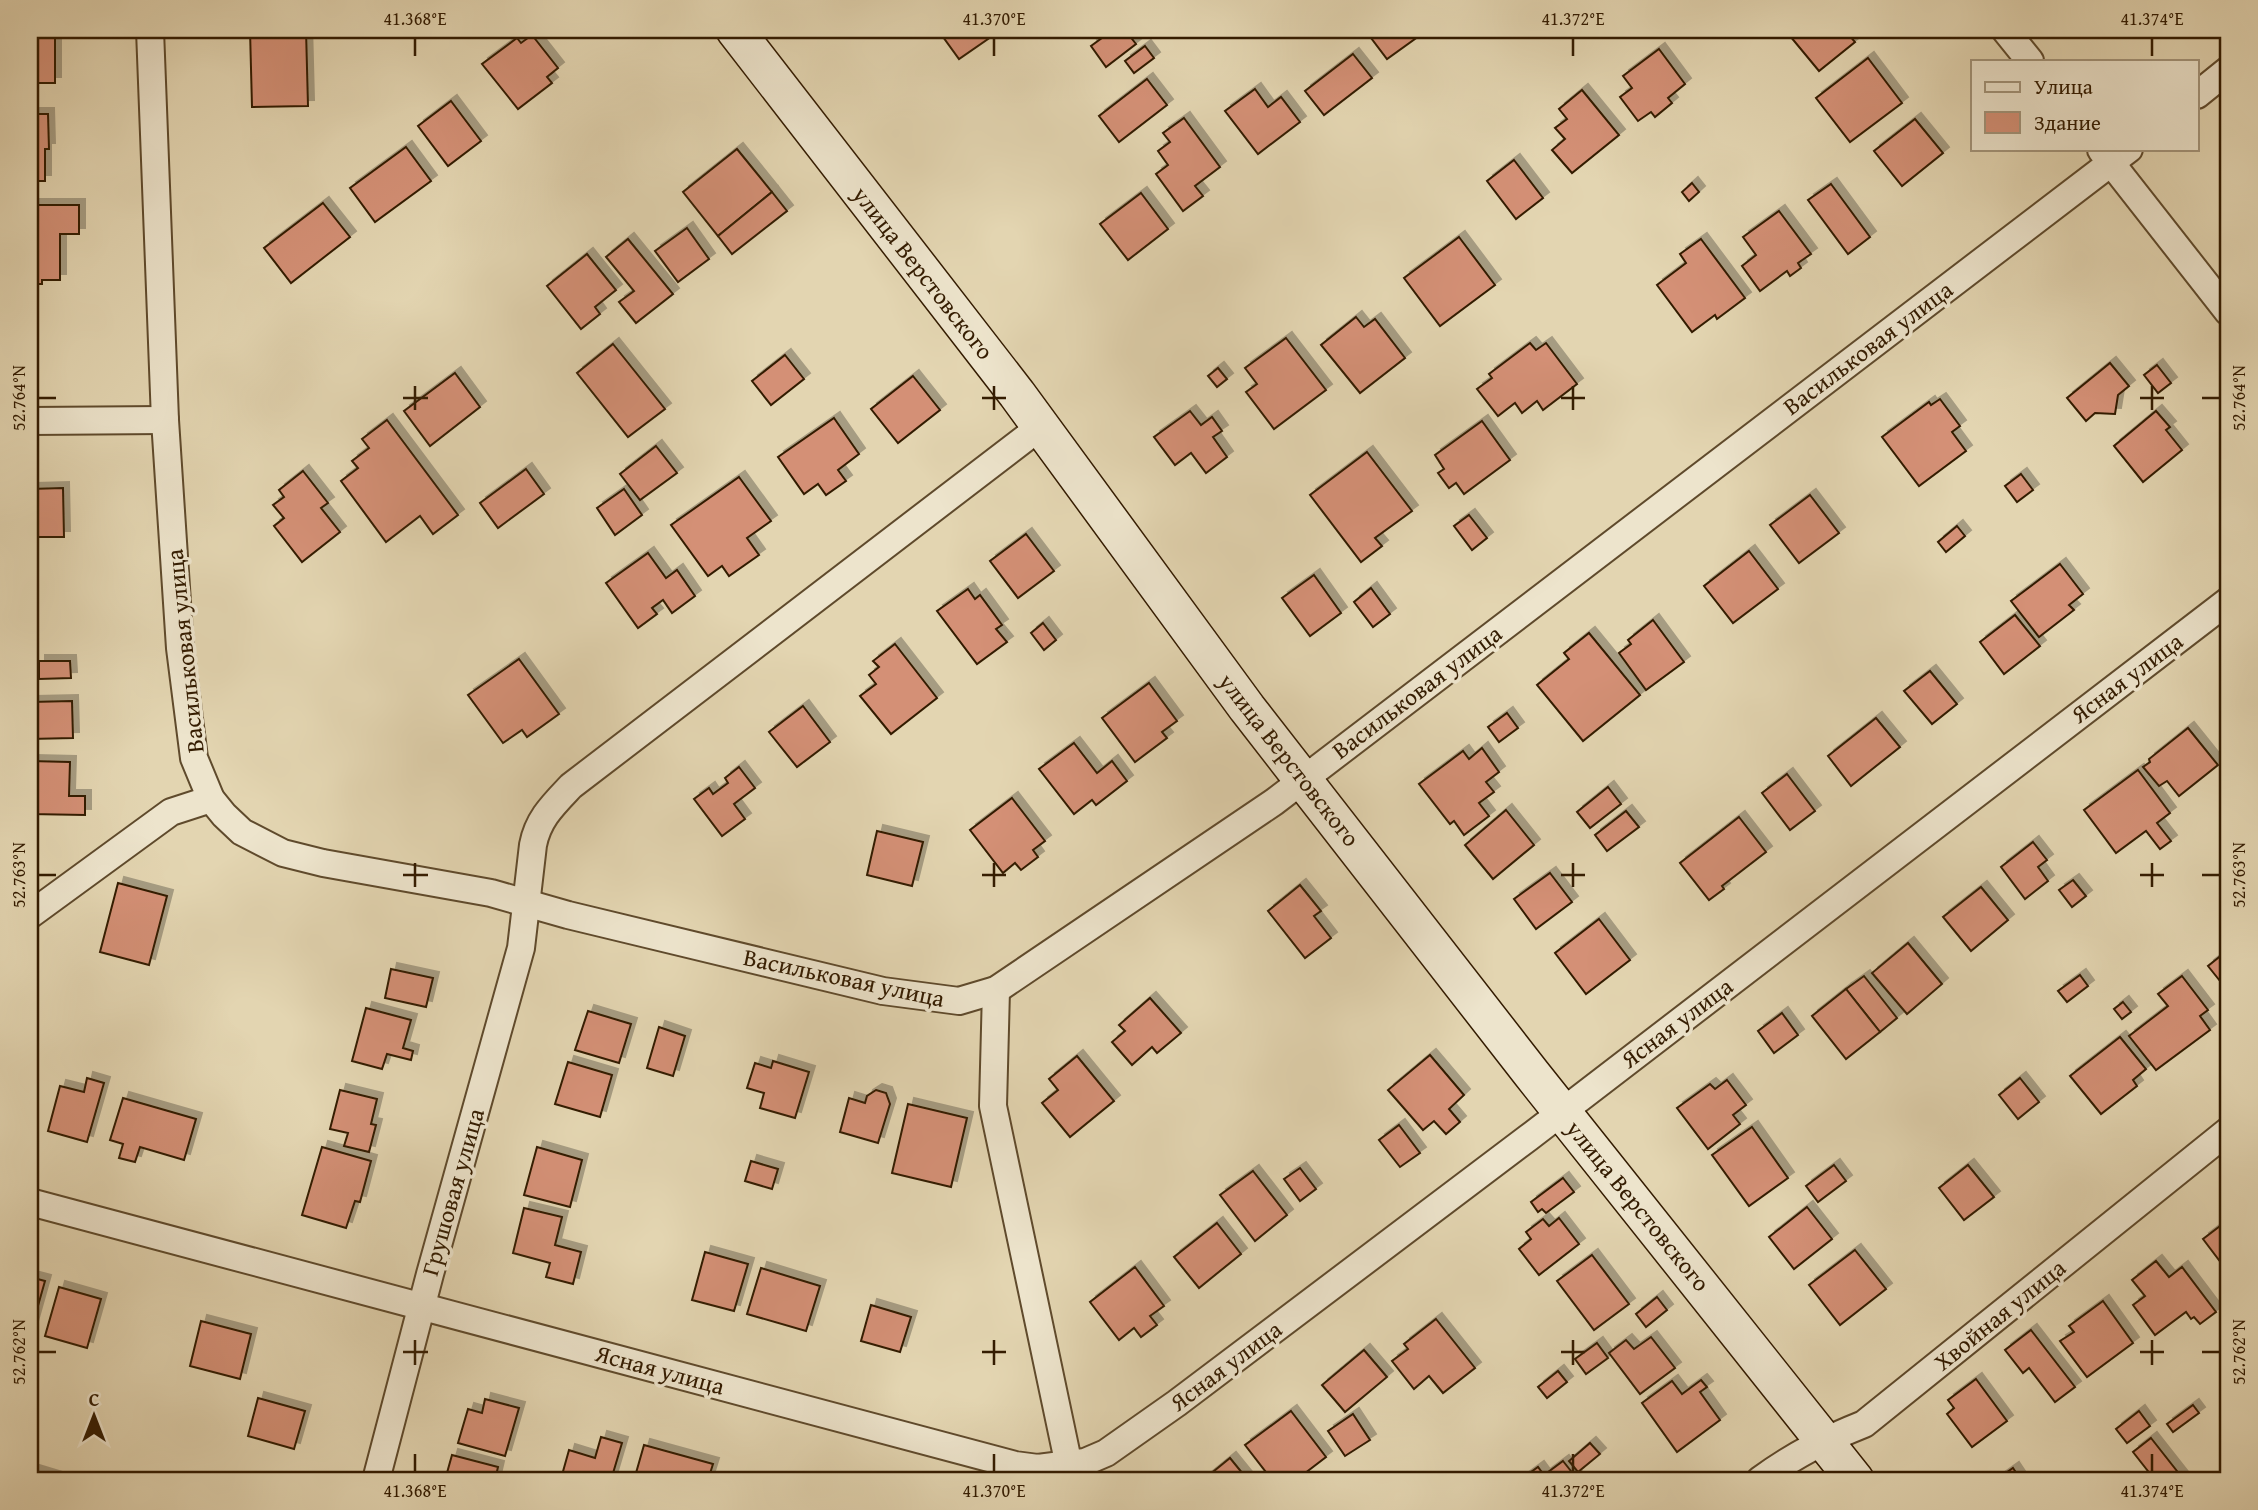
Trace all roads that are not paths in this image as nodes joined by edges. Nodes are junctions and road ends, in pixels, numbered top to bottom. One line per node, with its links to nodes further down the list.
1 (150, 30): 9 (street, Васильковая улица)
2 (735, 30): 11 (street, улица Верстовского)
3 (2005, 30): 4 (street)
4 (2029, 60)
5 (2228, 70): 6 (street)
6 (2198, 94)
7 (2113, 153): 8 (street); 13 (street, Васильковая улица)
8 (2228, 312)
9 (165, 420): 10 (street); 14 (street, Васильковая улица)
10 (30, 421)
11 (1040, 427): 13 (street, улица Верстовского); 15 (street, Грушовая улица)
12 (2228, 601): 18 (street, Ясная улица)
13 (1304, 778): 17 (street, Васильковая улица); 18 (street, улица Верстовского)
14 (211, 799): 15 (street, Васильковая улица); 16 (street)
15 (527, 903): 17 (street, Васильковая улица); 21 (street, Грушовая улица)
16 (30, 915)
17 (996, 990): 23 (street)
18 (1562, 1111): 22 (street, улица Верстовского); 23 (street, Ясная улица)
19 (2228, 1131): 22 (street, Хвойная улица)
20 (30, 1202): 21 (street, Ясная улица)
21 (421, 1307): 23 (street, Ясная улица); 24 (street, Грушовая улица)
22 (1822, 1440): 25 (street, Хвойная улица); 26 (street, улица Верстовского)
23 (1070, 1473)
24 (376, 1480)
25 (1760, 1480)
26 (1855, 1480)

